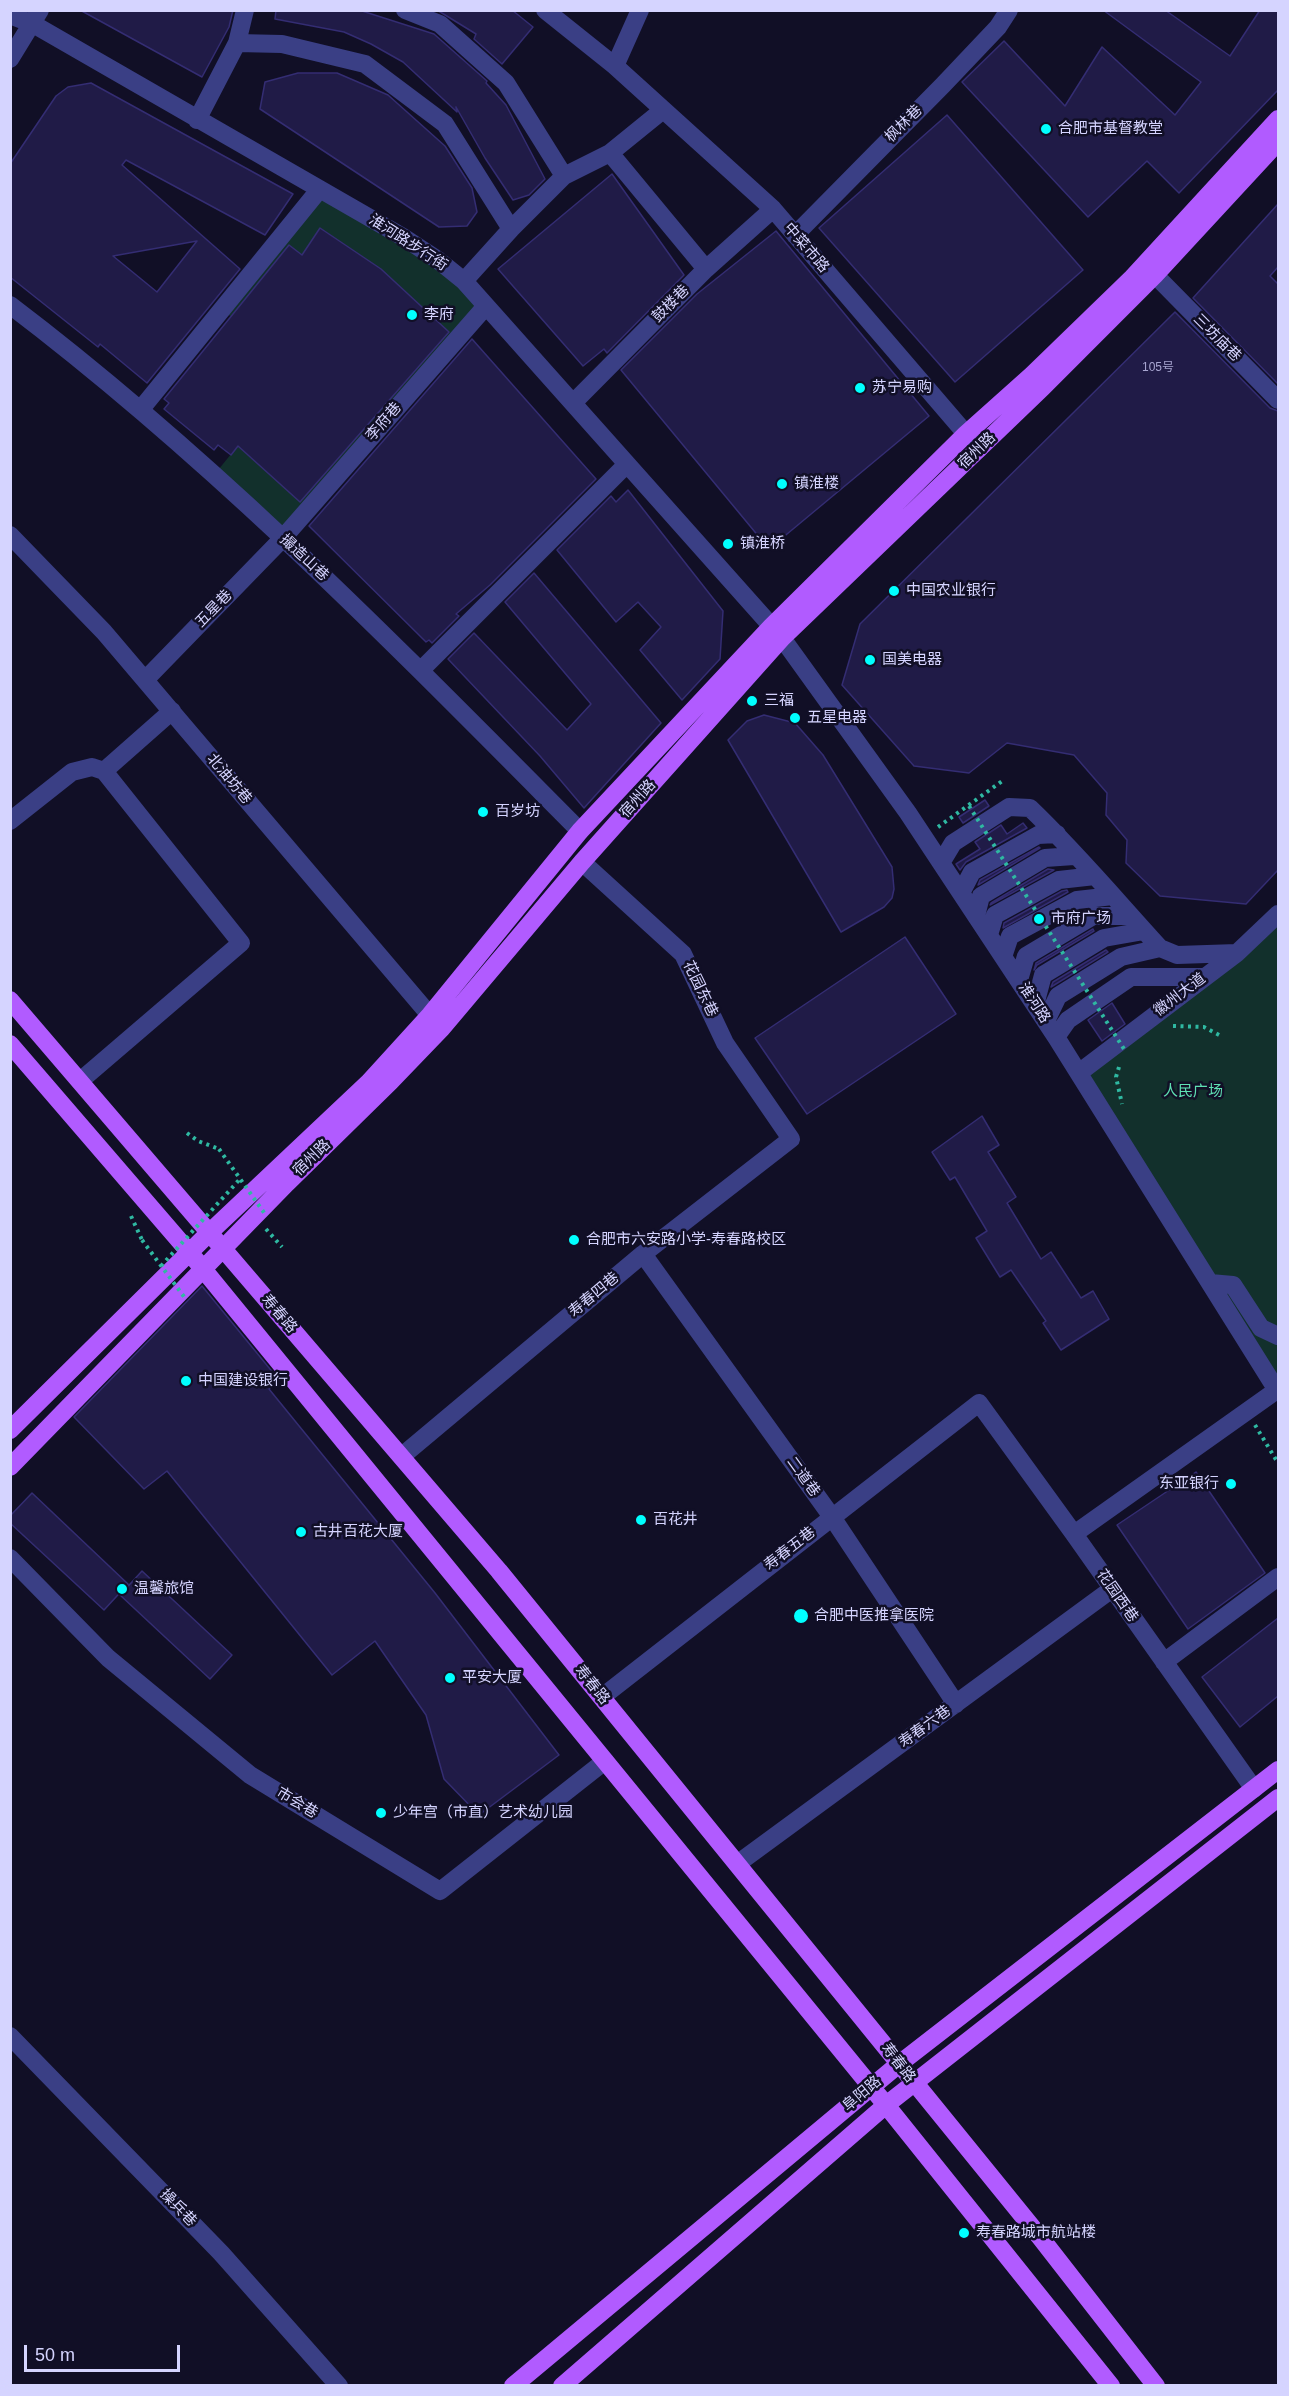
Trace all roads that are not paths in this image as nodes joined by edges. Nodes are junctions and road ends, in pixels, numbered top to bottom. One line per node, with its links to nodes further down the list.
1 (245, 10): 8 (street)
2 (405, 10): 16 (street)
3 (545, 10): 10 (street, 中菜市路)
4 (639, 10): 10 (street)
5 (1009, 10): 20 (street, 枫林巷)
6 (10, 15): 7 (street, 淮河路步行街)
7 (36, 17): 9 (street); 13 (street, 淮河路步行街)
8 (237, 43): 13 (street); 19 (street)
9 (10, 59)
10 (615, 66): 11 (street, 中菜市路)
11 (663, 110): 15 (street); 18 (street, 中菜市路)
12 (1278, 119): 29 (main road, 宿州路)
13 (197, 120): 17 (street, 淮河路步行街)
14 (1278, 142): 22 (main road, 宿州路)
15 (610, 153): 16 (street); 21 (street)
16 (564, 176): 19 (street)
17 (319, 190): 23 (street, 淮河路步行街); 28 (street)
18 (772, 209): 20 (street, 中菜市路); 21 (street, 鼓楼巷)
19 (511, 229): 23 (street)
20 (795, 235): 29 (street, 中菜市路)
21 (706, 269): 27 (street, 鼓楼巷)
22 (1155, 275): 26 (street, 三坊庙巷); 30 (main road, 宿州路)
23 (464, 282): 25 (street, 淮河路步行街)
24 (10, 305): 28 (street, 撮造山巷)
25 (486, 306): 27 (street, 淮河路步行街); 33 (street, 李府巷)
26 (1278, 400)
27 (573, 403): 31 (street, 淮河路步行街)
28 (141, 409): 33 (street, 撮造山巷)
29 (966, 434): 30 (street, 中菜市路); 34 (main road, 宿州路)
30 (979, 448): 34 (main road, 宿州路)
31 (626, 465): 34 (street, 淮河路步行街); 35 (street)
32 (10, 535): 36 (street, 北油坊巷)
33 (283, 538): 35 (street, 撮造山巷); 36 (street, 五星巷)
34 (777, 633): 40 (main road, 宿州路); 43 (main road, 宿州路); 44 (street, 淮河路)
35 (421, 670): 40 (street, 撮造山巷)
36 (146, 680): 37 (street, 北油坊巷)
37 (172, 711): 38 (street); 61 (street, 北油坊巷)
38 (104, 771): 39 (street); 65 (street)
39 (10, 821)
40 (580, 831): 61 (main road, 宿州路)
41 (1057, 834): 42 (street); 44 (street); 46 (street)
42 (1074, 856): 45 (street); 49 (street)
43 (582, 862): 61 (main road, 宿州路); 66 (street, 花园东巷)
44 (941, 863): 46 (street, 淮河路)
45 (1095, 876): 47 (street); 52 (street)
46 (961, 893): 49 (street, 淮河路)
47 (1113, 897): 50 (street); 55 (street)
48 (1278, 914): 54 (street, 徽州大道)
49 (976, 916): 52 (street, 淮河路)
50 (1131, 916): 51 (street); 57 (street)
51 (1144, 931): 53 (street); 59 (street)
52 (989, 935): 55 (street, 淮河路)
53 (1160, 948): 54 (street); 60 (street)
54 (1237, 953): 56 (street, 徽州大道)
55 (1003, 957): 57 (street, 淮河路)
56 (1202, 978): 62 (street); 64 (street, 徽州大道)
57 (1018, 980): 59 (street, 淮河路)
58 (10, 1000): 65 (main road, 寿春路)
59 (1035, 1005): 60 (street, 淮河路)
60 (1046, 1021): 62 (street, 淮河路)
61 (436, 1022): 67 (main road, 宿州路); 68 (main road, 宿州路)
62 (1056, 1037): 64 (street, 淮河路)
63 (10, 1044): 69 (main road, 寿春路)
64 (1080, 1072): 72 (street, 淮河路)
65 (80, 1081): 67 (main road, 寿春路)
66 (791, 1139): 70 (street, 寿春四巷)
67 (209, 1233): 68 (main road, 寿春路); 69 (main road, 宿州路)
68 (223, 1249): 71 (main road, 宿州路); 77 (main road, 寿春路)
69 (189, 1253): 71 (main road, 寿春路); 76 (main road, 宿州路)
70 (642, 1254): 77 (street, 寿春四巷); 79 (street, 二道巷)
71 (202, 1270): 78 (main road, 宿州路); 87 (main road, 寿春路)
72 (1210, 1283): 73 (street); 74 (street, 淮河路)
73 (1278, 1336)
74 (1278, 1391): 80 (street)
75 (979, 1403): 79 (street, 寿春五巷); 80 (street, 花园西巷)
76 (10, 1430)
77 (402, 1456): 85 (main road, 寿春路)
78 (10, 1467)
79 (832, 1517): 85 (street, 寿春五巷); 86 (street, 二道巷)
80 (1074, 1534): 83 (street, 花园西巷)
81 (10, 1558): 87 (street, 市会巷)
82 (1278, 1577): 84 (street)
83 (1112, 1589): 84 (street, 花园西巷); 86 (street, 寿春六巷)
84 (1164, 1662): 89 (street, 花园西巷)
85 (602, 1697): 91 (main road, 寿春路)
86 (956, 1704): 91 (street, 寿春六巷)
87 (605, 1761): 95 (main road, 寿春路)
88 (1278, 1770): 89 (main road, 阜阳路)
89 (1254, 1789): 93 (main road, 阜阳路)
90 (1278, 1798): 94 (main road, 阜阳路)
91 (737, 1864): 93 (main road, 寿春路)
92 (10, 2036): 97 (street, 操兵巷)
93 (898, 2064): 94 (main road, 寿春路); 95 (main road, 阜阳路)
94 (914, 2083): 96 (main road, 阜阳路); 101 (main road, 寿春路)
95 (871, 2086): 96 (main road, 寿春路); 98 (main road, 阜阳路)
96 (886, 2105): 99 (main road, 阜阳路); 100 (main road, 寿春路)
97 (339, 2385)
98 (513, 2385)
99 (562, 2385)
100 (1111, 2385)
101 (1156, 2385)

